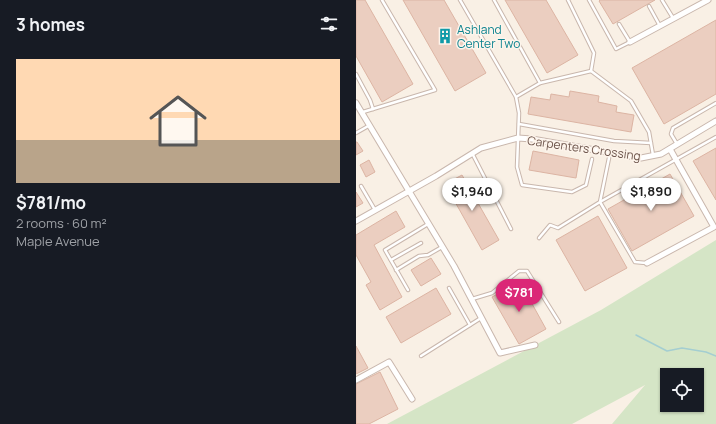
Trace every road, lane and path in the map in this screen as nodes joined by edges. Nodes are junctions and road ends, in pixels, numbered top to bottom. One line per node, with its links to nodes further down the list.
1 (382, 0): 19 (lane)
2 (460, 0): 16 (lane)
3 (494, 0): 15 (lane)
4 (568, 0): 13 (lane)
5 (589, 0): 12 (lane)
6 (662, 0): 9 (lane)
7 (704, 1): 9 (street)
8 (649, 6): 11 (lane)
9 (674, 19): 11 (street)
10 (619, 24): 12 (lane)
11 (660, 26): 12 (street)
12 (630, 42)
13 (591, 71): 15 (lane); 27 (lane)
14 (356, 74): 19 (lane)
15 (540, 83): 16 (lane)
16 (516, 97): 22 (lane)
17 (356, 103): 20 (street)
18 (716, 103): 28 (lane)
19 (373, 109): 20 (lane)
20 (362, 113): 23 (street)
21 (716, 122): 28 (street, Carpenters Crossing)
22 (519, 124): 26 (lane); 27 (lane)
23 (370, 125): 24 (lane); 36 (street)
24 (356, 132)
25 (716, 136): 34 (lane)
26 (518, 138): 30 (street, Carpenters Crossing); 31 (street, Carpenters Crossing); 33 (lane)
27 (651, 143): 32 (lane)
28 (678, 144): 29 (street, Carpenters Crossing)
29 (670, 149): 32 (street, Carpenters Crossing); 34 (street)
30 (472, 153): 36 (street, Carpenters Crossing); 42 (lane)
31 (610, 153): 32 (street, Carpenters Crossing); 37 (lane)
32 (654, 155)
33 (592, 159)
34 (676, 160): 37 (lane); 41 (street)
35 (361, 186): 38 (lane)
36 (410, 190): 38 (street, Carpenters Crossing); 40 (street)
37 (600, 202): 43 (lane); 47 (lane)
38 (375, 210): 39 (street, Carpenters Crossing)
39 (356, 221)
40 (429, 224): 45 (street); 46 (lane)
41 (715, 226): 47 (street)
42 (511, 229)
43 (539, 238)
44 (421, 243): 46 (lane)
45 (442, 247): 48 (lane); 51 (street)
46 (391, 260): 48 (lane)
47 (647, 263)
48 (396, 270): 50 (lane)
49 (448, 288): 54 (lane)
50 (408, 290)
51 (472, 300): 52 (street); 53 (lane)
52 (482, 318): 54 (lane); 55 (street)
53 (559, 322)
54 (470, 325): 56 (lane)
55 (535, 345)
56 (421, 356)
57 (356, 380): 58 (street)
58 (412, 399)

